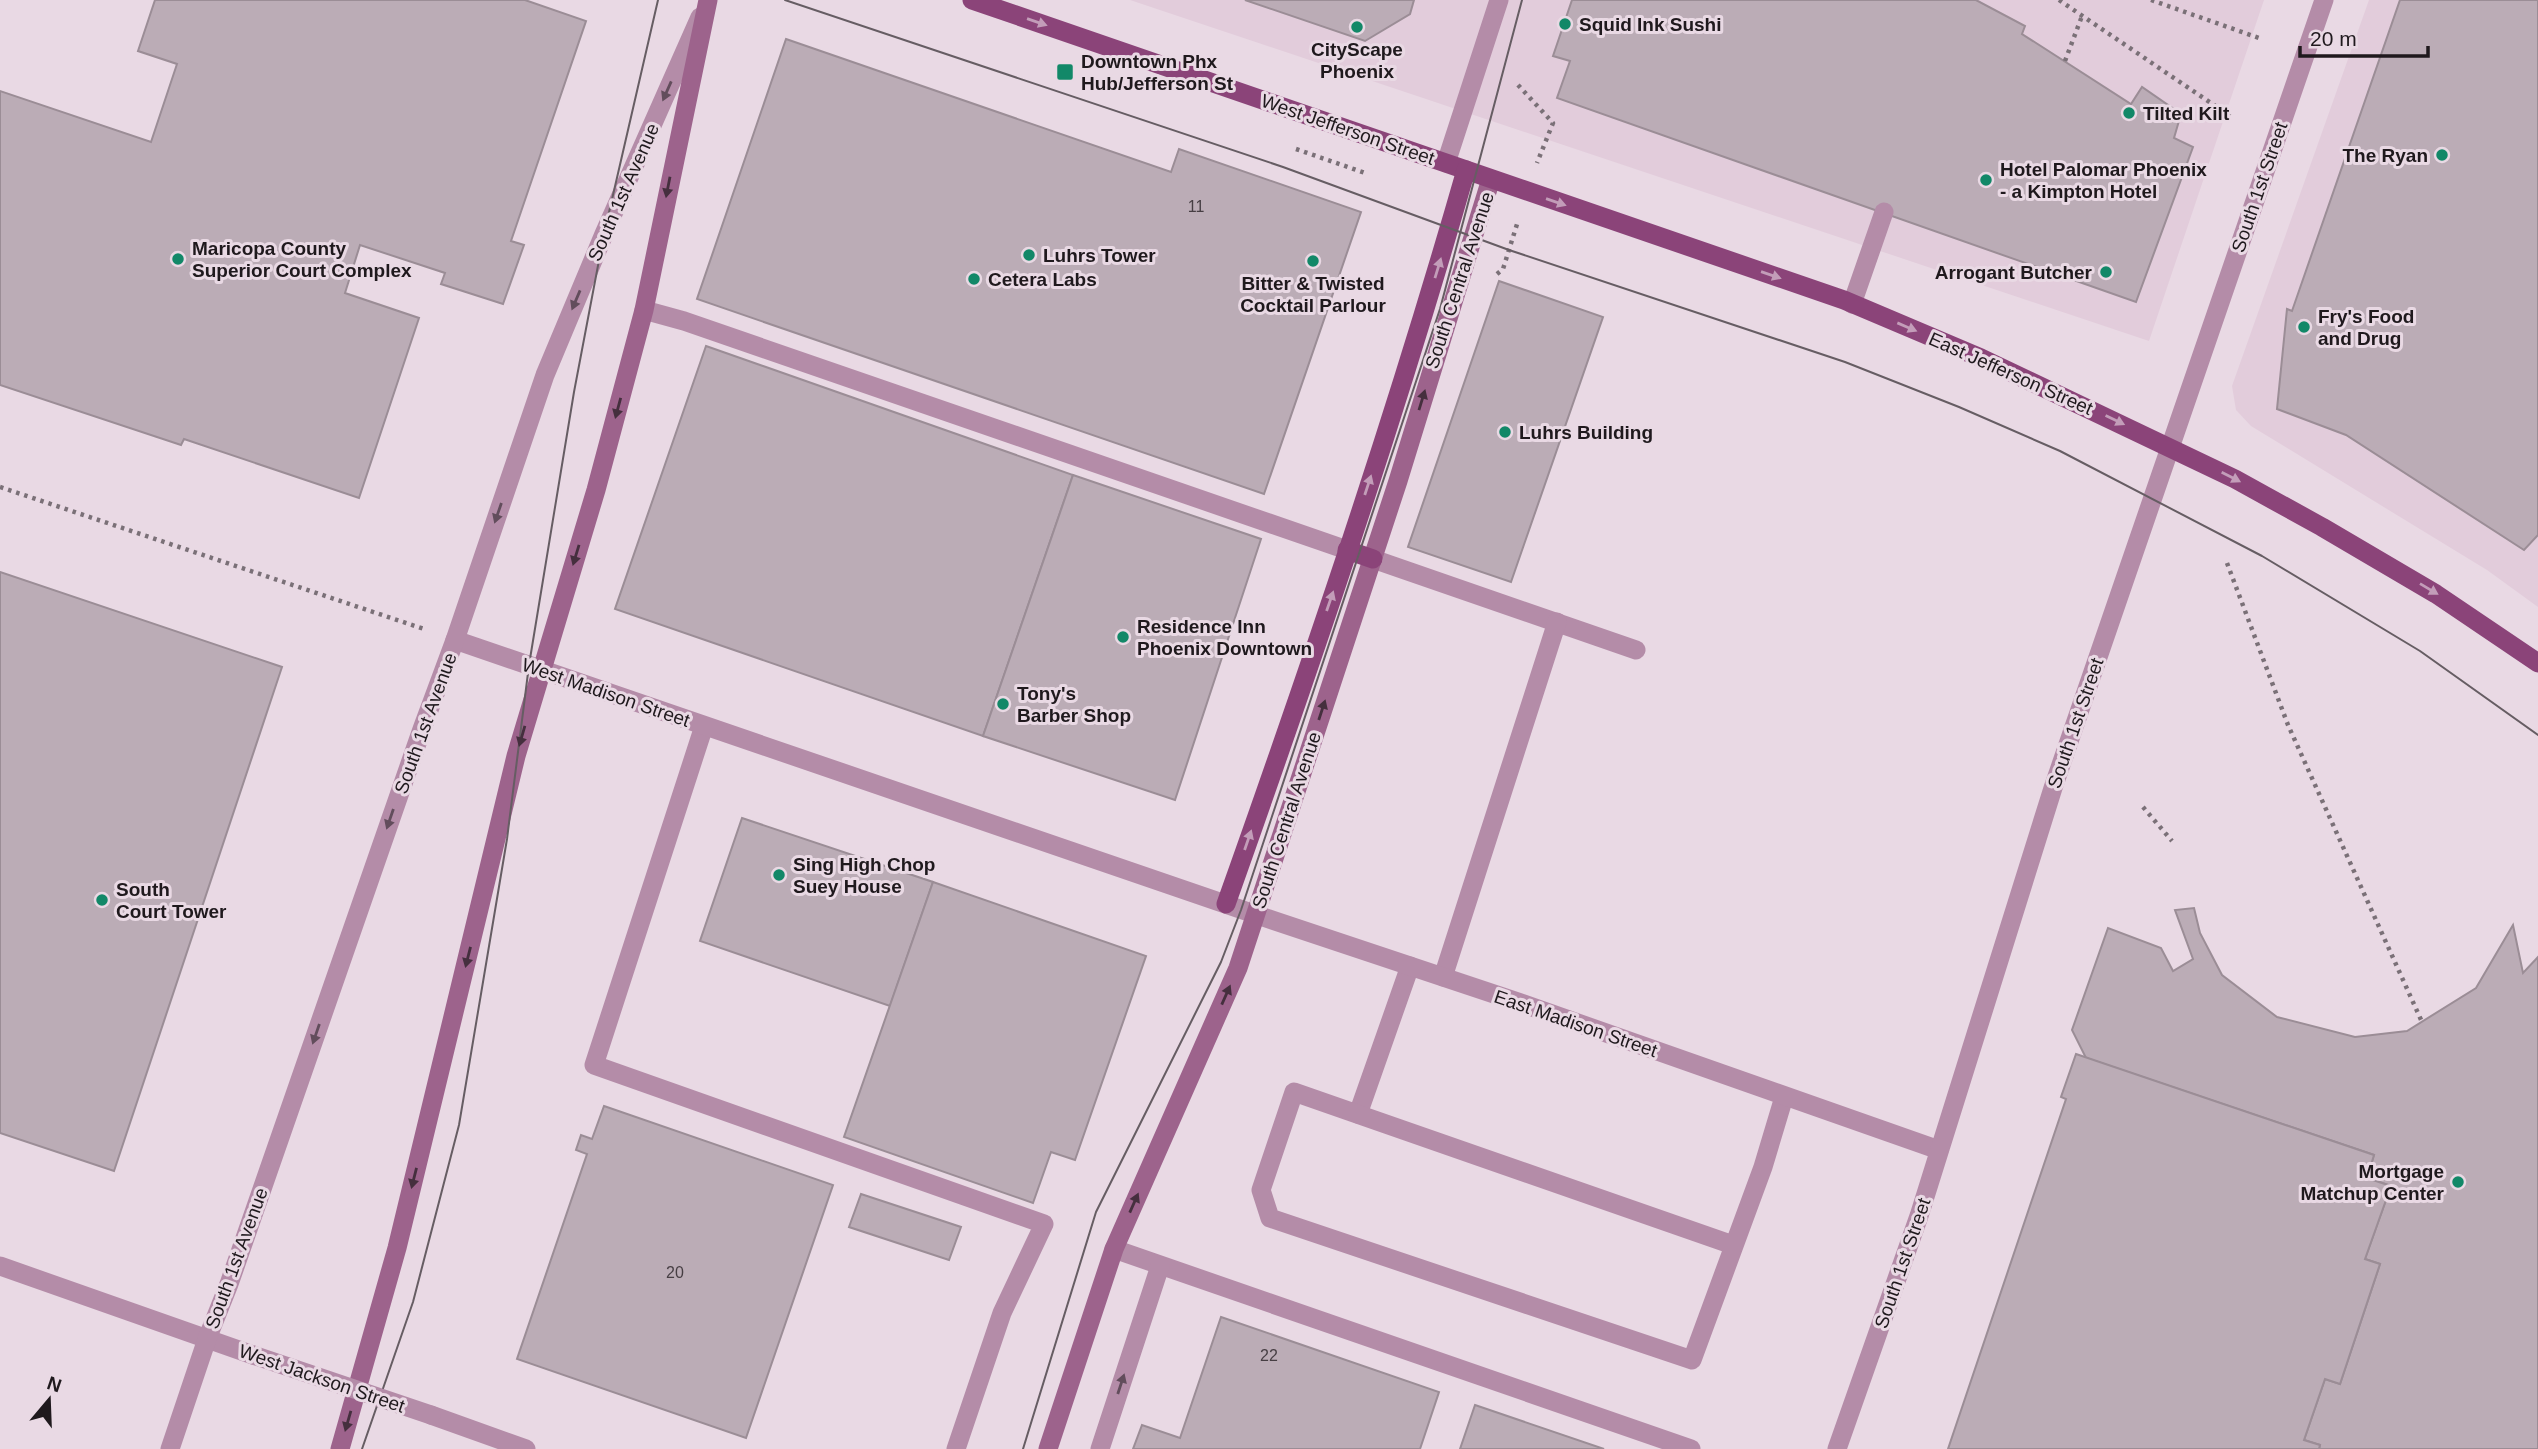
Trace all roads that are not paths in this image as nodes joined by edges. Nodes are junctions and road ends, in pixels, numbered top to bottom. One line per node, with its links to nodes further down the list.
1 (972, 0): 5 (main road, West Jefferson Street, one-way to 5)
2 (1499, 0): 5 (street)
3 (2324, 0): 11 (street, South 1st Street)
4 (706, 3): 10 (main road, South 1st Avenue, one-way to 10); 15 (street, South 1st Avenue, one-way to 15)
5 (1446, 163): 6 (main road, East Jefferson Street)
6 (1466, 170): 7 (main road, East Jefferson Street); 12 (main road, one-way to 6)
7 (1491, 179): 9 (main road, East Jefferson Street, one-way to 9); 13 (main road, South Central Avenue, one-way to 7)
8 (1884, 212): 9 (street)
9 (1852, 304): 11 (main road, East Jefferson Street, one-way to 11)
10 (643, 310): 12 (street); 18 (main road, South 1st Avenue, one-way to 18)
11 (2169, 448): 17 (main road, East Jefferson Street, one-way to 17); 26 (street, South 1st Street)
12 (1347, 550): 13 (main road); 20 (main road, one-way to 12)
13 (1373, 558): 14 (street); 21 (main road, South Central Avenue, one-way to 13)
14 (1558, 622): 16 (street); 23 (street)
15 (455, 640): 18 (street, West Madison Street); 31 (street, South 1st Avenue, one-way to 31)
16 (1636, 650)
17 (2538, 663)
18 (541, 670): 19 (street, West Madison Street); 33 (main road, South 1st Avenue, one-way to 33)
19 (704, 726): 20 (street, West Madison Street); 35 (street)
20 (1218, 902): 21 (street, East Madison Street)
21 (1254, 914): 22 (street, East Madison Street); 28 (main road, South Central Avenue, one-way to 21)
22 (1410, 966): 23 (street, East Madison Street); 25 (street)
23 (1443, 977): 24 (street, East Madison Street)
24 (1784, 1097): 26 (street, East Madison Street); 27 (street)
25 (1358, 1114): 27 (street); 27 (street)
26 (1939, 1150): 39 (street, South 1st Street)
27 (1733, 1245)
28 (1114, 1250): 30 (street); 36 (main road, South Central Avenue)
29 (0, 1266): 31 (street, West Jackson Street)
30 (1160, 1266): 37 (street, one-way to 30); 38 (street)
31 (207, 1339): 32 (street, South 1st Avenue); 34 (street, West Jackson Street, bridge)
32 (170, 1449)
33 (340, 1449)
34 (526, 1449)
35 (956, 1449)
36 (1048, 1449)
37 (1100, 1449)
38 (1691, 1449)
39 (1837, 1449)

